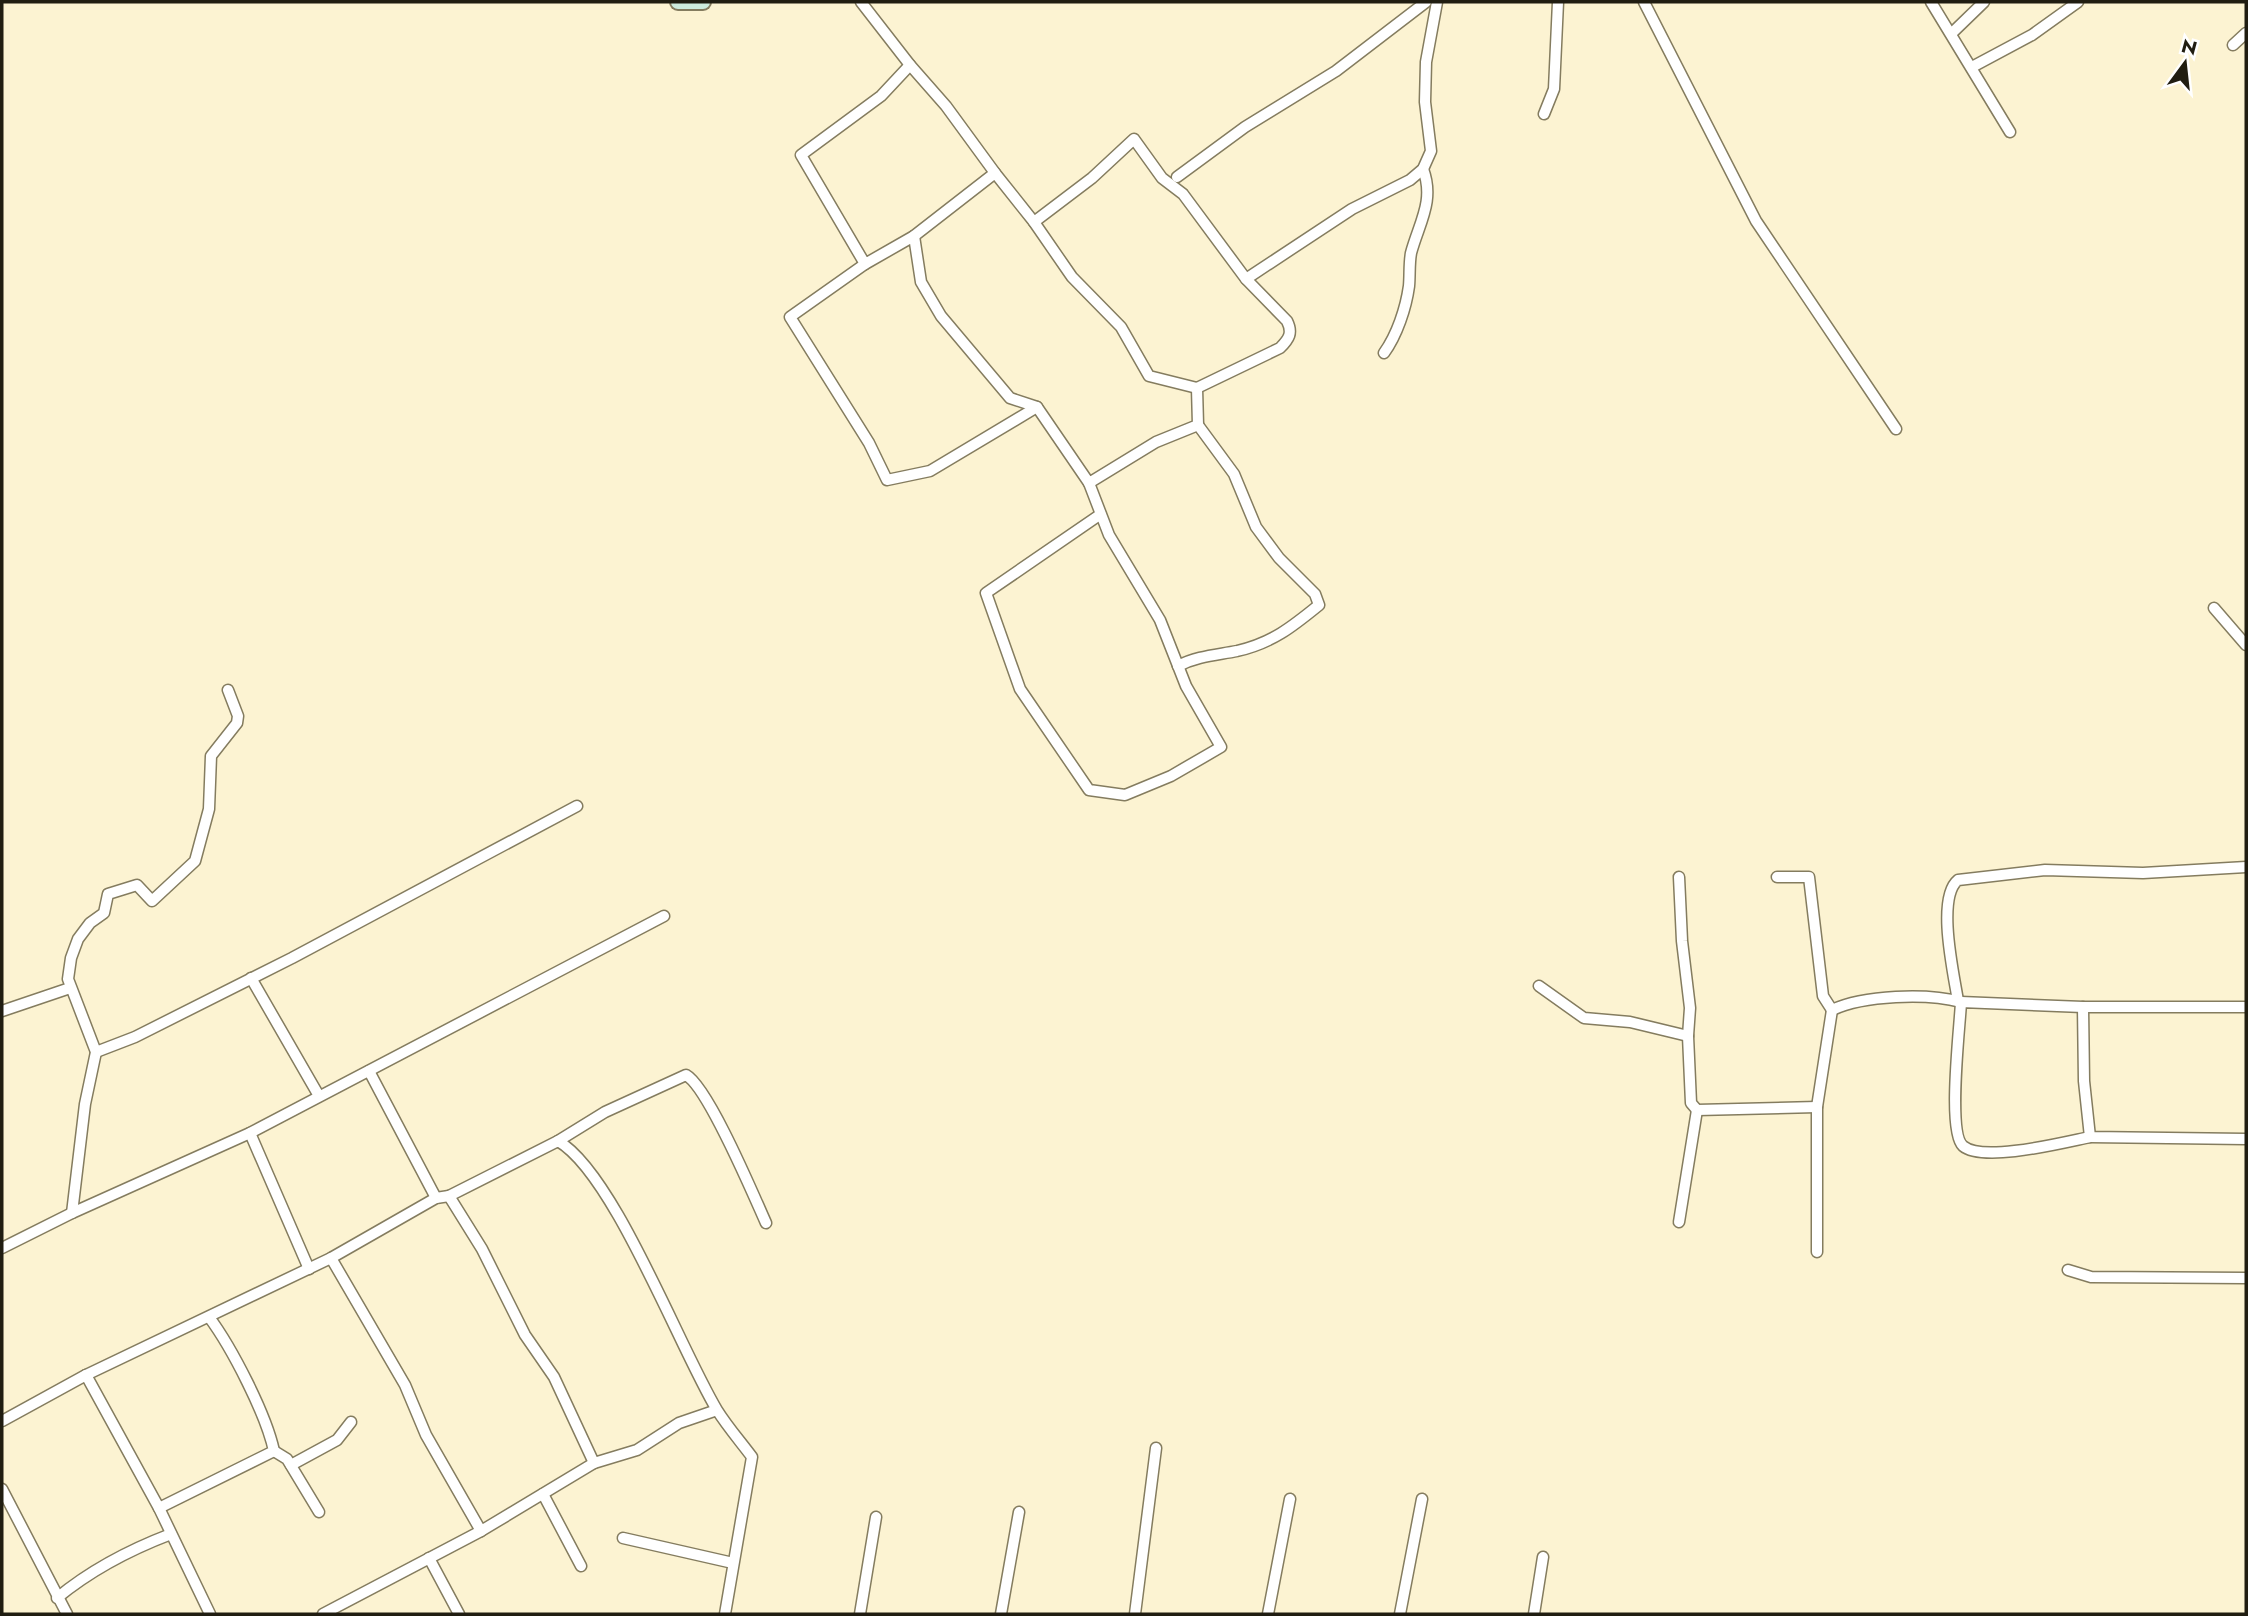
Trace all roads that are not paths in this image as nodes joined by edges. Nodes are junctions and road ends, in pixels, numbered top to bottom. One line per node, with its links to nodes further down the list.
1 (678, 2): 2 (street)
2 (702, 2)
3 (861, 2): 14 (street)
4 (1426, 2): 20 (street)
5 (1437, 2): 18 (street)
6 (1558, 2): 16 (street)
7 (1644, 2): 29 (street)
8 (1931, 2): 11 (street)
9 (1984, 2): 11 (street)
10 (2078, 2): 15 (street)
11 (1952, 33): 15 (street)
12 (2246, 33): 13 (street)
13 (2232, 45)
14 (910, 65): 19 (street); 23 (street)
15 (1972, 67): 17 (street)
16 (1544, 114)
17 (2010, 132)
18 (1423, 169): 24 (street); 25 (street)
19 (995, 173): 21 (street); 22 (street)
20 (1177, 177)
21 (1034, 222): 24 (street); 26 (street)
22 (914, 236): 23 (street); 27 (street)
23 (865, 264): 27 (street)
24 (1246, 279): 26 (street)
25 (1384, 353)
26 (1197, 388): 28 (street)
27 (1037, 408): 30 (street)
28 (1198, 425): 30 (street); 34 (street)
29 (1896, 429)
30 (1089, 483): 31 (street)
31 (1101, 514): 34 (street); 34 (street)
32 (2214, 608): 33 (street)
33 (2246, 645)
34 (1178, 666)
35 (228, 690): 43 (street)
36 (577, 806): 41 (street)
37 (2246, 867): 44 (street)
38 (1679, 877): 49 (street)
39 (1777, 877): 47 (street)
40 (664, 916): 51 (street)
41 (251, 978): 50 (street); 52 (street)
42 (1539, 986): 49 (street)
43 (71, 988): 48 (street); 50 (street)
44 (1959, 1002): 45 (street); 47 (street); 56 (street)
45 (2083, 1007): 46 (street); 56 (street)
46 (2246, 1007)
47 (1832, 1010): 53 (street)
48 (2, 1011)
49 (1688, 1036): 54 (street)
50 (96, 1052): 61 (street)
51 (369, 1071): 52 (street); 60 (street)
52 (320, 1096): 55 (street)
53 (1817, 1107): 54 (street); 65 (street)
54 (1697, 1110): 62 (street)
55 (250, 1133): 61 (street); 67 (street)
56 (2090, 1137): 57 (street)
57 (2246, 1139)
58 (558, 1141): 59 (street); 63 (street); 72 (street)
59 (449, 1196): 60 (street); 77 (street)
60 (436, 1198): 66 (street)
61 (72, 1213): 64 (street)
62 (1679, 1222)
63 (766, 1223)
64 (3, 1247)
65 (1817, 1252)
66 (331, 1258): 67 (street); 87 (street)
67 (309, 1269): 70 (street)
68 (2068, 1270): 69 (street)
69 (2246, 1278)
70 (209, 1317): 71 (street); 76 (street)
71 (86, 1375): 73 (street); 83 (street)
72 (717, 1410): 77 (street); 92 (street)
73 (3, 1419)
74 (351, 1422): 78 (street)
75 (1156, 1448): 102 (street)
76 (274, 1451): 78 (street); 83 (street)
77 (594, 1463): 80 (street)
78 (291, 1465): 84 (street)
79 (2, 1489): 94 (street)
80 (543, 1494): 87 (street); 93 (street)
81 (1290, 1499): 103 (street)
82 (1422, 1499): 104 (street)
83 (159, 1508): 88 (street)
84 (319, 1512)
85 (1019, 1512): 101 (street)
86 (876, 1517): 100 (street)
87 (481, 1531): 91 (street)
88 (171, 1534): 94 (street); 96 (street)
89 (623, 1538): 92 (street)
90 (1543, 1557): 105 (street)
91 (429, 1558): 97 (street); 98 (street)
92 (733, 1563): 99 (street)
93 (581, 1566)
94 (57, 1598): 95 (street)
95 (66, 1614)
96 (209, 1614)
97 (323, 1614)
98 (459, 1614)
99 (725, 1614)
100 (860, 1614)
101 (1000, 1614)
102 (1135, 1614)
103 (1268, 1614)
104 (1399, 1614)
105 (1534, 1614)

